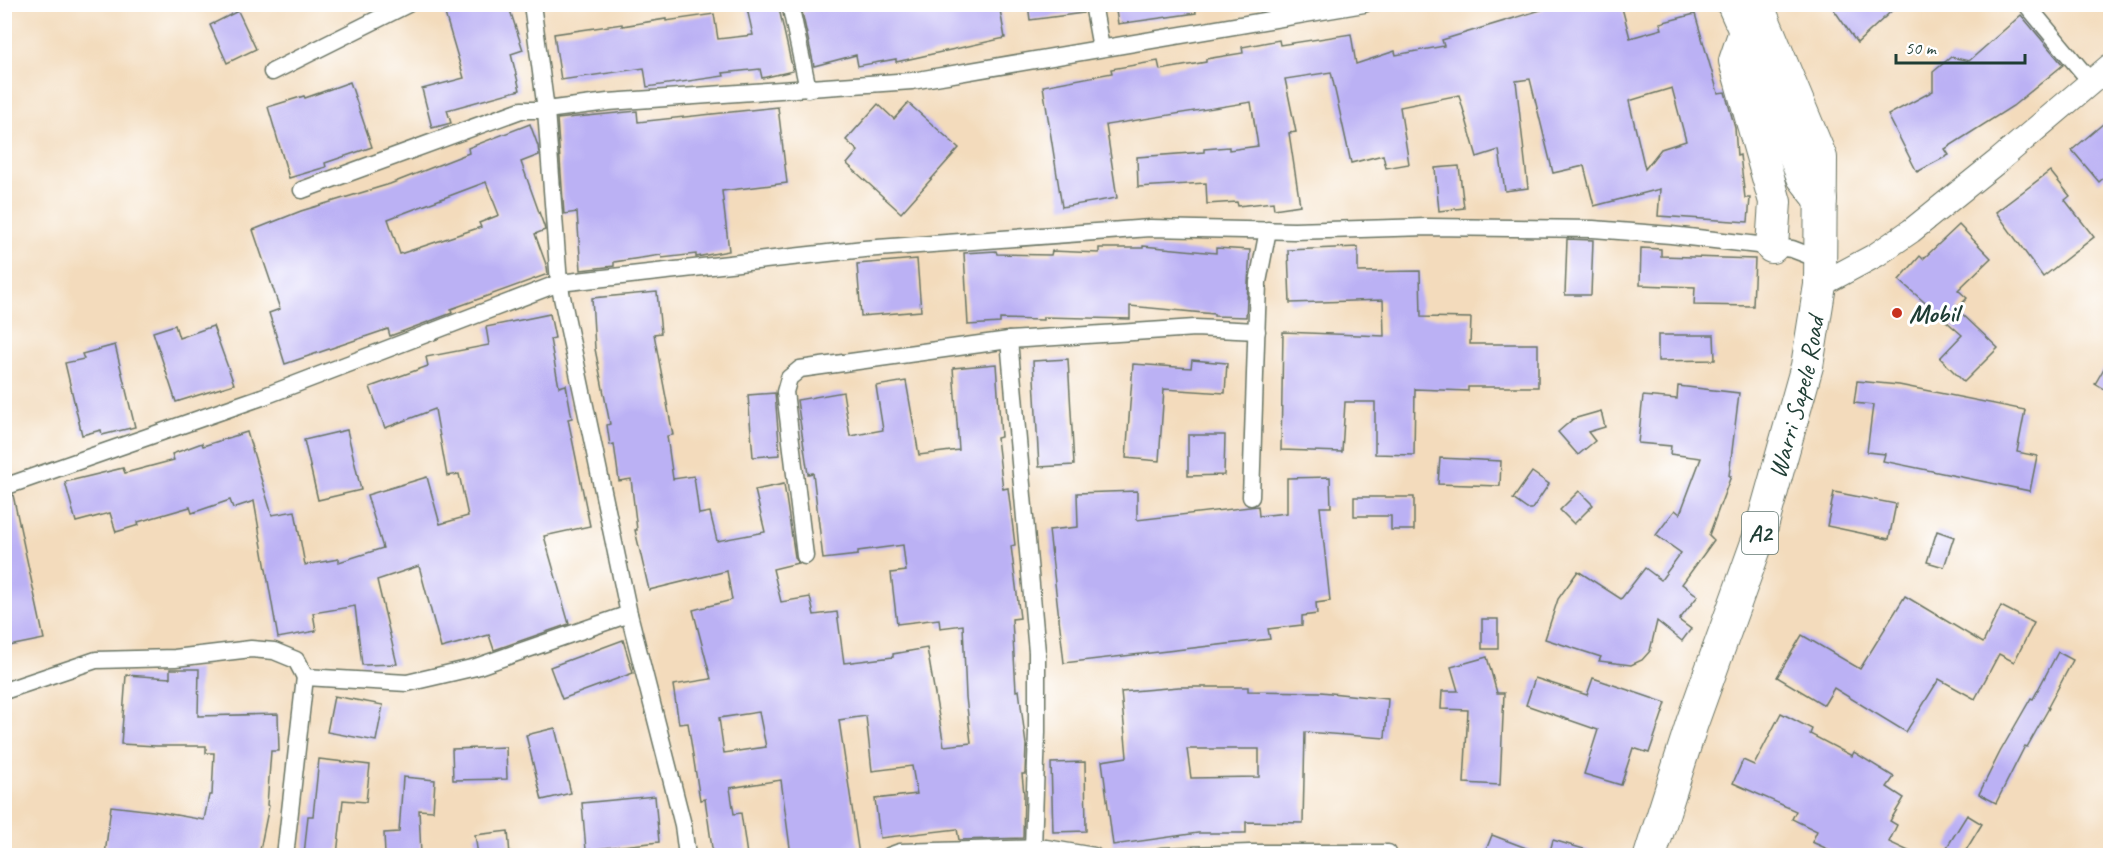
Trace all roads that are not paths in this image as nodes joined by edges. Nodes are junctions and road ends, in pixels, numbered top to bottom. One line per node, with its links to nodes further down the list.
1 (408, 4): 10 (street)
2 (532, 4): 13 (street)
3 (790, 4): 12 (street)
4 (1093, 4): 8 (street)
5 (1364, 4): 8 (street)
6 (2026, 4): 11 (street)
7 (1745, 13): 16 (highway); 17 (highway, Warri Sapele Road / A2)
8 (1101, 48): 12 (street)
9 (2110, 66): 11 (main road)
10 (272, 72)
11 (2091, 82): 17 (main road)
12 (808, 89): 13 (street)
13 (546, 110): 14 (street); 18 (street)
14 (302, 190)
15 (1268, 230): 16 (street); 18 (street); 19 (street)
16 (1772, 247): 17 (street)
17 (1821, 273): 34 (highway, Warri Sapele Road / A2)
18 (559, 283): 21 (street); 24 (street)
19 (1257, 331): 20 (street); 22 (street)
20 (1009, 340): 23 (street); 27 (street)
21 (4, 487)
22 (1251, 497)
23 (805, 556)
24 (629, 614): 25 (street); 30 (street)
25 (305, 677): 26 (street); 29 (street)
26 (4, 691)
27 (1033, 848): 31 (street); 32 (street)
28 (1388, 853): 33 (street)
29 (285, 855)
30 (687, 855)
31 (889, 855)
32 (1094, 855)
33 (1161, 855)
34 (1650, 855)

